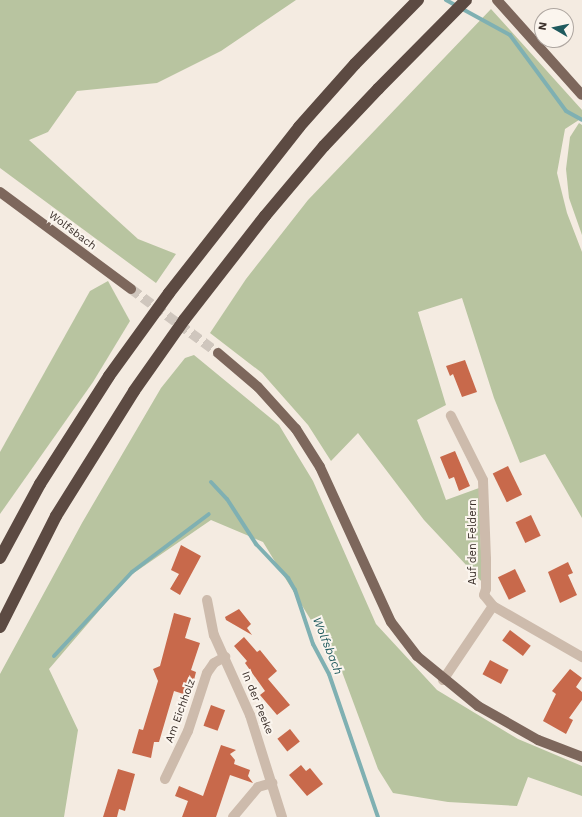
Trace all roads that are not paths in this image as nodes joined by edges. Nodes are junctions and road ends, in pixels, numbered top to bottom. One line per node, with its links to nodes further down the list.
1 (418, 0): 9 (highway)
2 (466, 0): 12 (highway)
3 (498, 0): 4 (main road)
4 (582, 95)
5 (0, 192): 6 (main road, Wolfsbach)
6 (131, 289)
7 (218, 353): 15 (main road)
8 (451, 416): 11 (street, Auf den Feldern)
9 (0, 558)
10 (207, 600): 13 (street, In der Peeke)
11 (493, 606): 14 (street); 15 (street)
12 (0, 627)
13 (225, 657): 17 (street, Am Eichholz); 18 (street, In der Peeke)
14 (582, 658)
15 (443, 680): 16 (main road)
16 (582, 757)
17 (165, 779)
18 (272, 783): 19 (street); 20 (street, In der Peeke)
19 (233, 817)
20 (282, 817)

